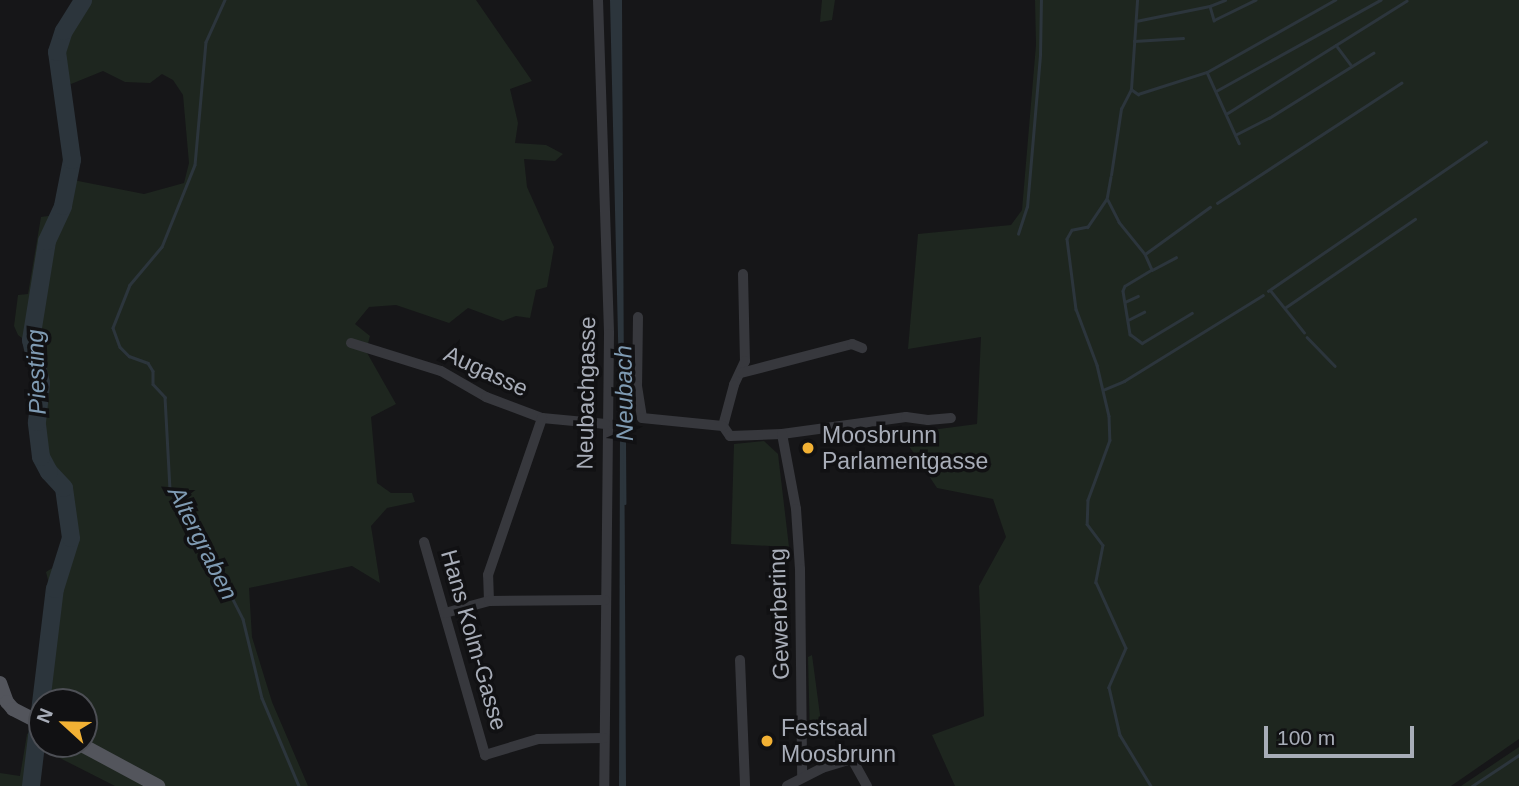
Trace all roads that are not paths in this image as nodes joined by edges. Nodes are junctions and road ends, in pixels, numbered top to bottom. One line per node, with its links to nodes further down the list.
1 (598, 0): 9 (street, Neubachgasse)
2 (743, 274): 6 (street)
3 (638, 317): 10 (street)
4 (351, 343): 7 (street, Augasse)
5 (862, 348): 6 (street)
6 (741, 373): 10 (street)
7 (542, 418): 9 (street, Augasse); 14 (street)
8 (951, 418): 11 (street)
9 (606, 424): 13 (street, Neubachgasse)
10 (723, 426): 11 (street)
11 (782, 434): 22 (street, Gewerbering)
12 (424, 542): 15 (street, Hans Kolm-Gasse)
13 (605, 600): 14 (street); 20 (street, Neubachgasse)
14 (489, 601): 15 (street)
15 (444, 613): 20 (street, Hans Kolm-Gasse)
16 (740, 660): 25 (street)
17 (0, 683): 18 (main road)
18 (4, 707): 19 (main road)
19 (28, 717)
20 (604, 738): 24 (street, Neubachgasse)
21 (98, 754): 23 (main road)
22 (802, 777): 26 (street); 27 (street)
23 (158, 786)
24 (604, 786)
25 (745, 786)
26 (787, 786)
27 (867, 786)

